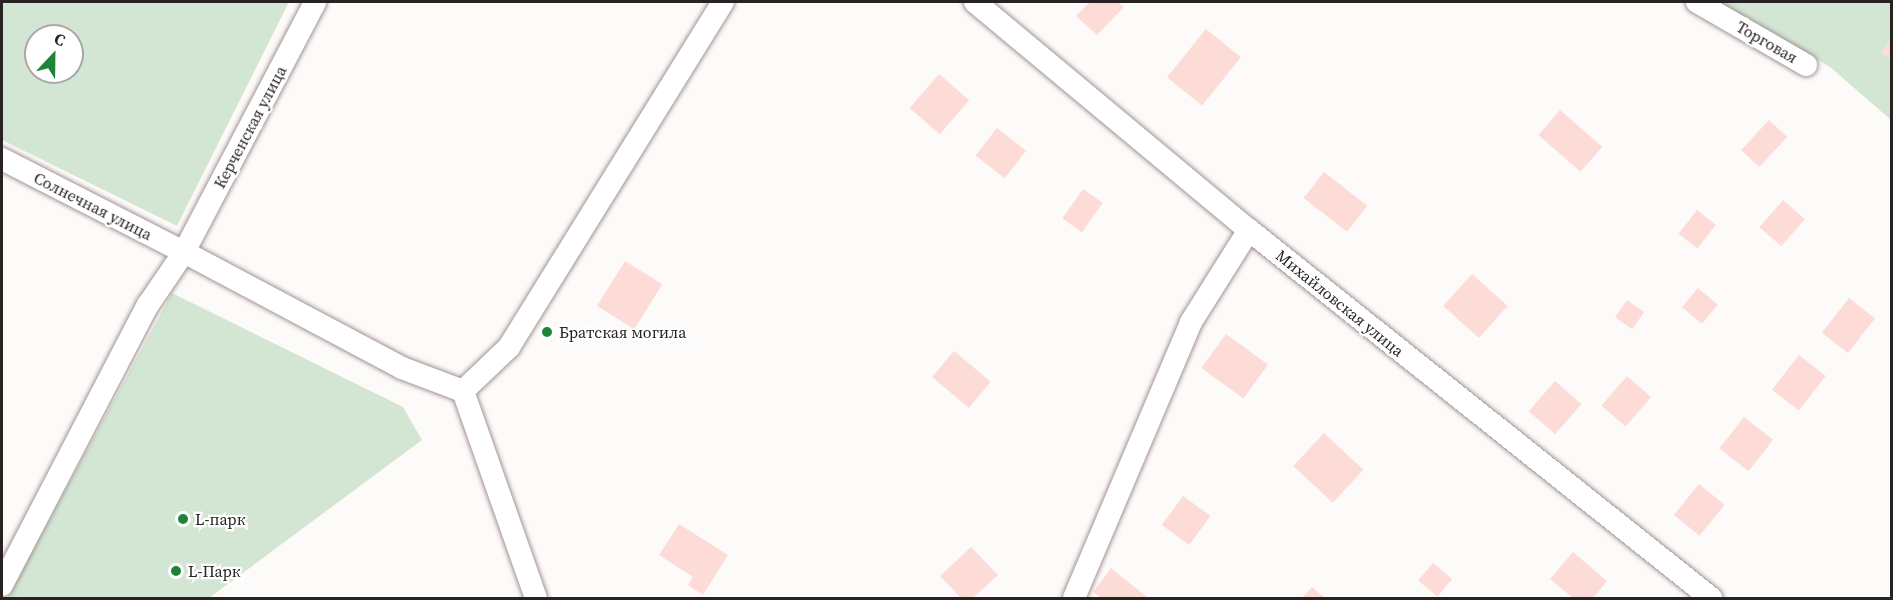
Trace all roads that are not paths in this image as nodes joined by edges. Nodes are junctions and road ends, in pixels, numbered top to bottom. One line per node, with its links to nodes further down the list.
1 (315, 2): 8 (street, Керченская улица)
2 (723, 2): 9 (street)
3 (975, 2): 7 (street, Михайловская улица)
4 (1697, 2): 5 (street, Торговая)
5 (1806, 65)
6 (2, 159): 8 (street, Солнечная улица)
7 (1249, 230): 12 (street); 13 (street, Михайловская улица)
8 (184, 252): 9 (street, Солнечная улица); 10 (street, Керченская улица)
9 (463, 391): 11 (street)
10 (2, 585)
11 (536, 598)
12 (1074, 598)
13 (1711, 598)

